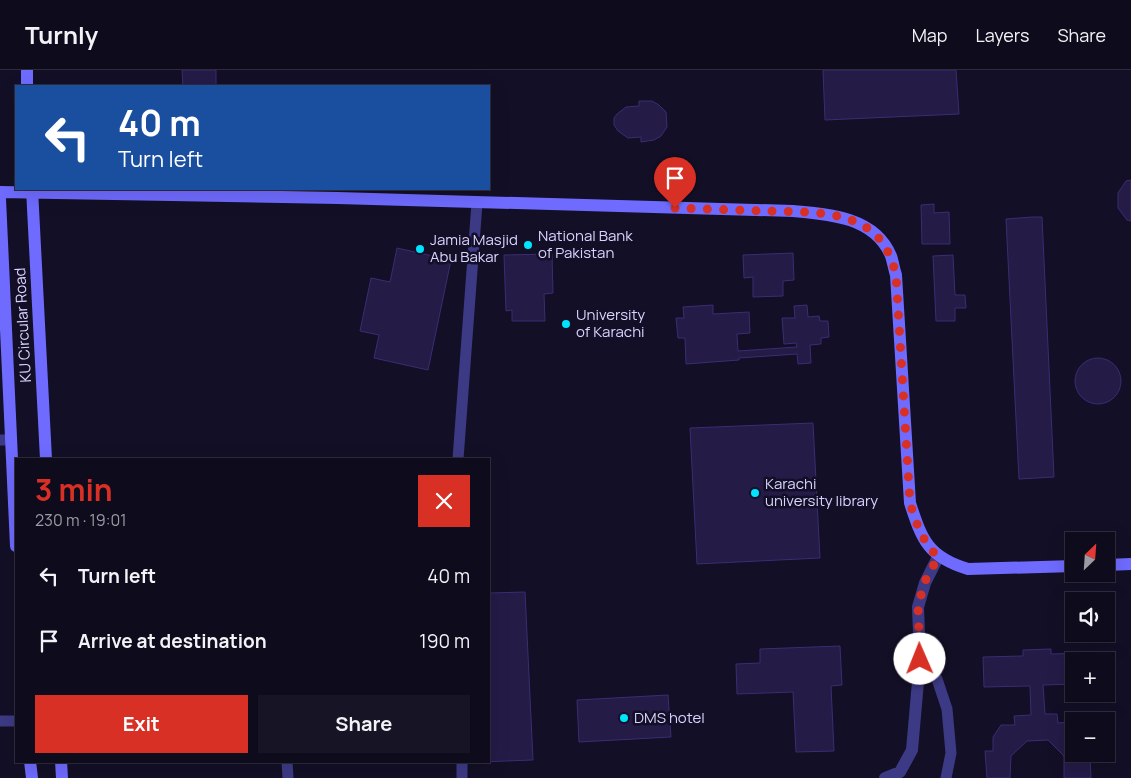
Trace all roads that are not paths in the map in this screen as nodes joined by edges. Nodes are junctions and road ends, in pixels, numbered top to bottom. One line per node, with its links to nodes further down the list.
1 (27, 70): 2 (street)
2 (28, 85)
3 (32, 190): 4 (street); 6 (street); 8 (street, KU Circular Road)
4 (0, 192)
5 (0, 199): 7 (street, KU Circular Road)
6 (477, 203): 9 (lane); 11 (street)
7 (6, 440): 10 (street, KU Circular Road)
8 (46, 458)
9 (458, 458)
10 (15, 535)
11 (938, 557): 14 (street); 15 (street)
12 (1131, 564): 13 (street)
13 (1115, 565)
14 (1065, 566)
15 (920, 659): 26 (street); 27 (lane)
16 (0, 720): 17 (lane)
17 (15, 721)
18 (30, 763): 22 (street)
19 (62, 763): 23 (street)
20 (287, 763): 24 (lane)
21 (462, 763): 25 (lane)
22 (32, 778)
23 (62, 778)
24 (288, 778)
25 (462, 778)
26 (885, 778)
27 (946, 778)

